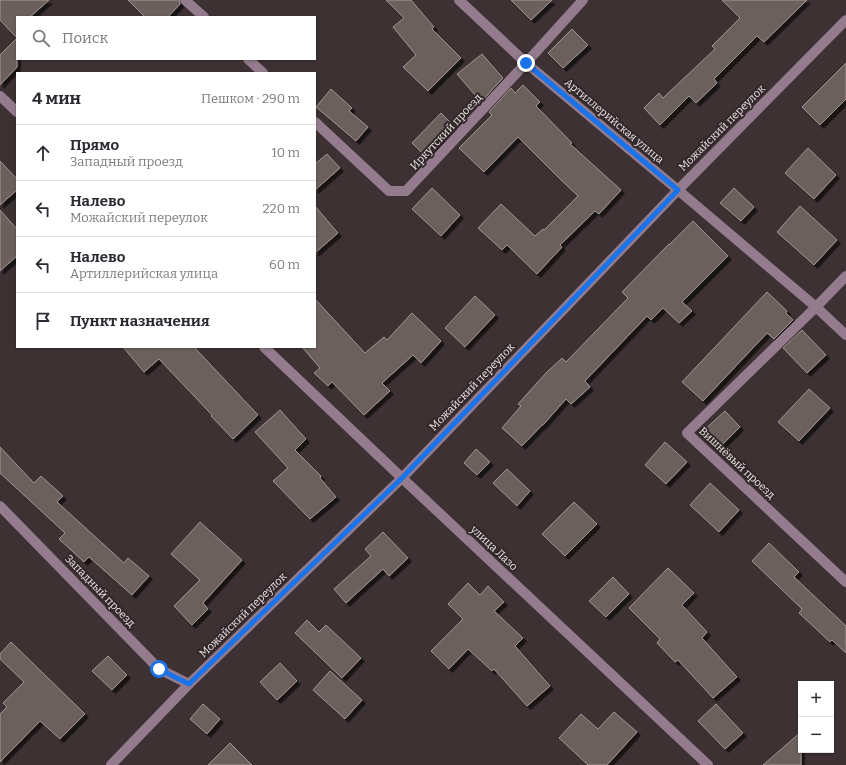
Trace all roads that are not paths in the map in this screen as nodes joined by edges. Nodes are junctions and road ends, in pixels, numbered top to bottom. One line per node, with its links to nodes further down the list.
1 (186, 0): 4 (street)
2 (459, 0): 7 (street, Артиллерийская улица)
3 (582, 0): 7 (street, Иркутский проезд)
4 (203, 16)
5 (846, 20): 12 (street, Можайский переулок)
6 (249, 60): 8 (street)
7 (526, 63): 11 (street, Иркутский проезд); 12 (street, Артиллерийская улица)
8 (262, 72)
9 (0, 96): 10 (street)
10 (16, 111)
11 (316, 123)
12 (678, 190): 14 (street, Артиллерийская улица); 17 (street, Можайский переулок)
13 (846, 276): 14 (street, Вишнёвый проезд)
14 (816, 307): 15 (street, Артиллерийская улица); 19 (street, Вишнёвый проезд)
15 (846, 335)
16 (265, 348): 17 (street, улица Лазо)
17 (402, 478): 20 (street, Можайский переулок); 22 (street, улица Лазо)
18 (0, 506): 20 (street, Западный проезд)
19 (846, 582)
20 (189, 684): 21 (street, Можайский переулок)
21 (111, 765)
22 (708, 765)

